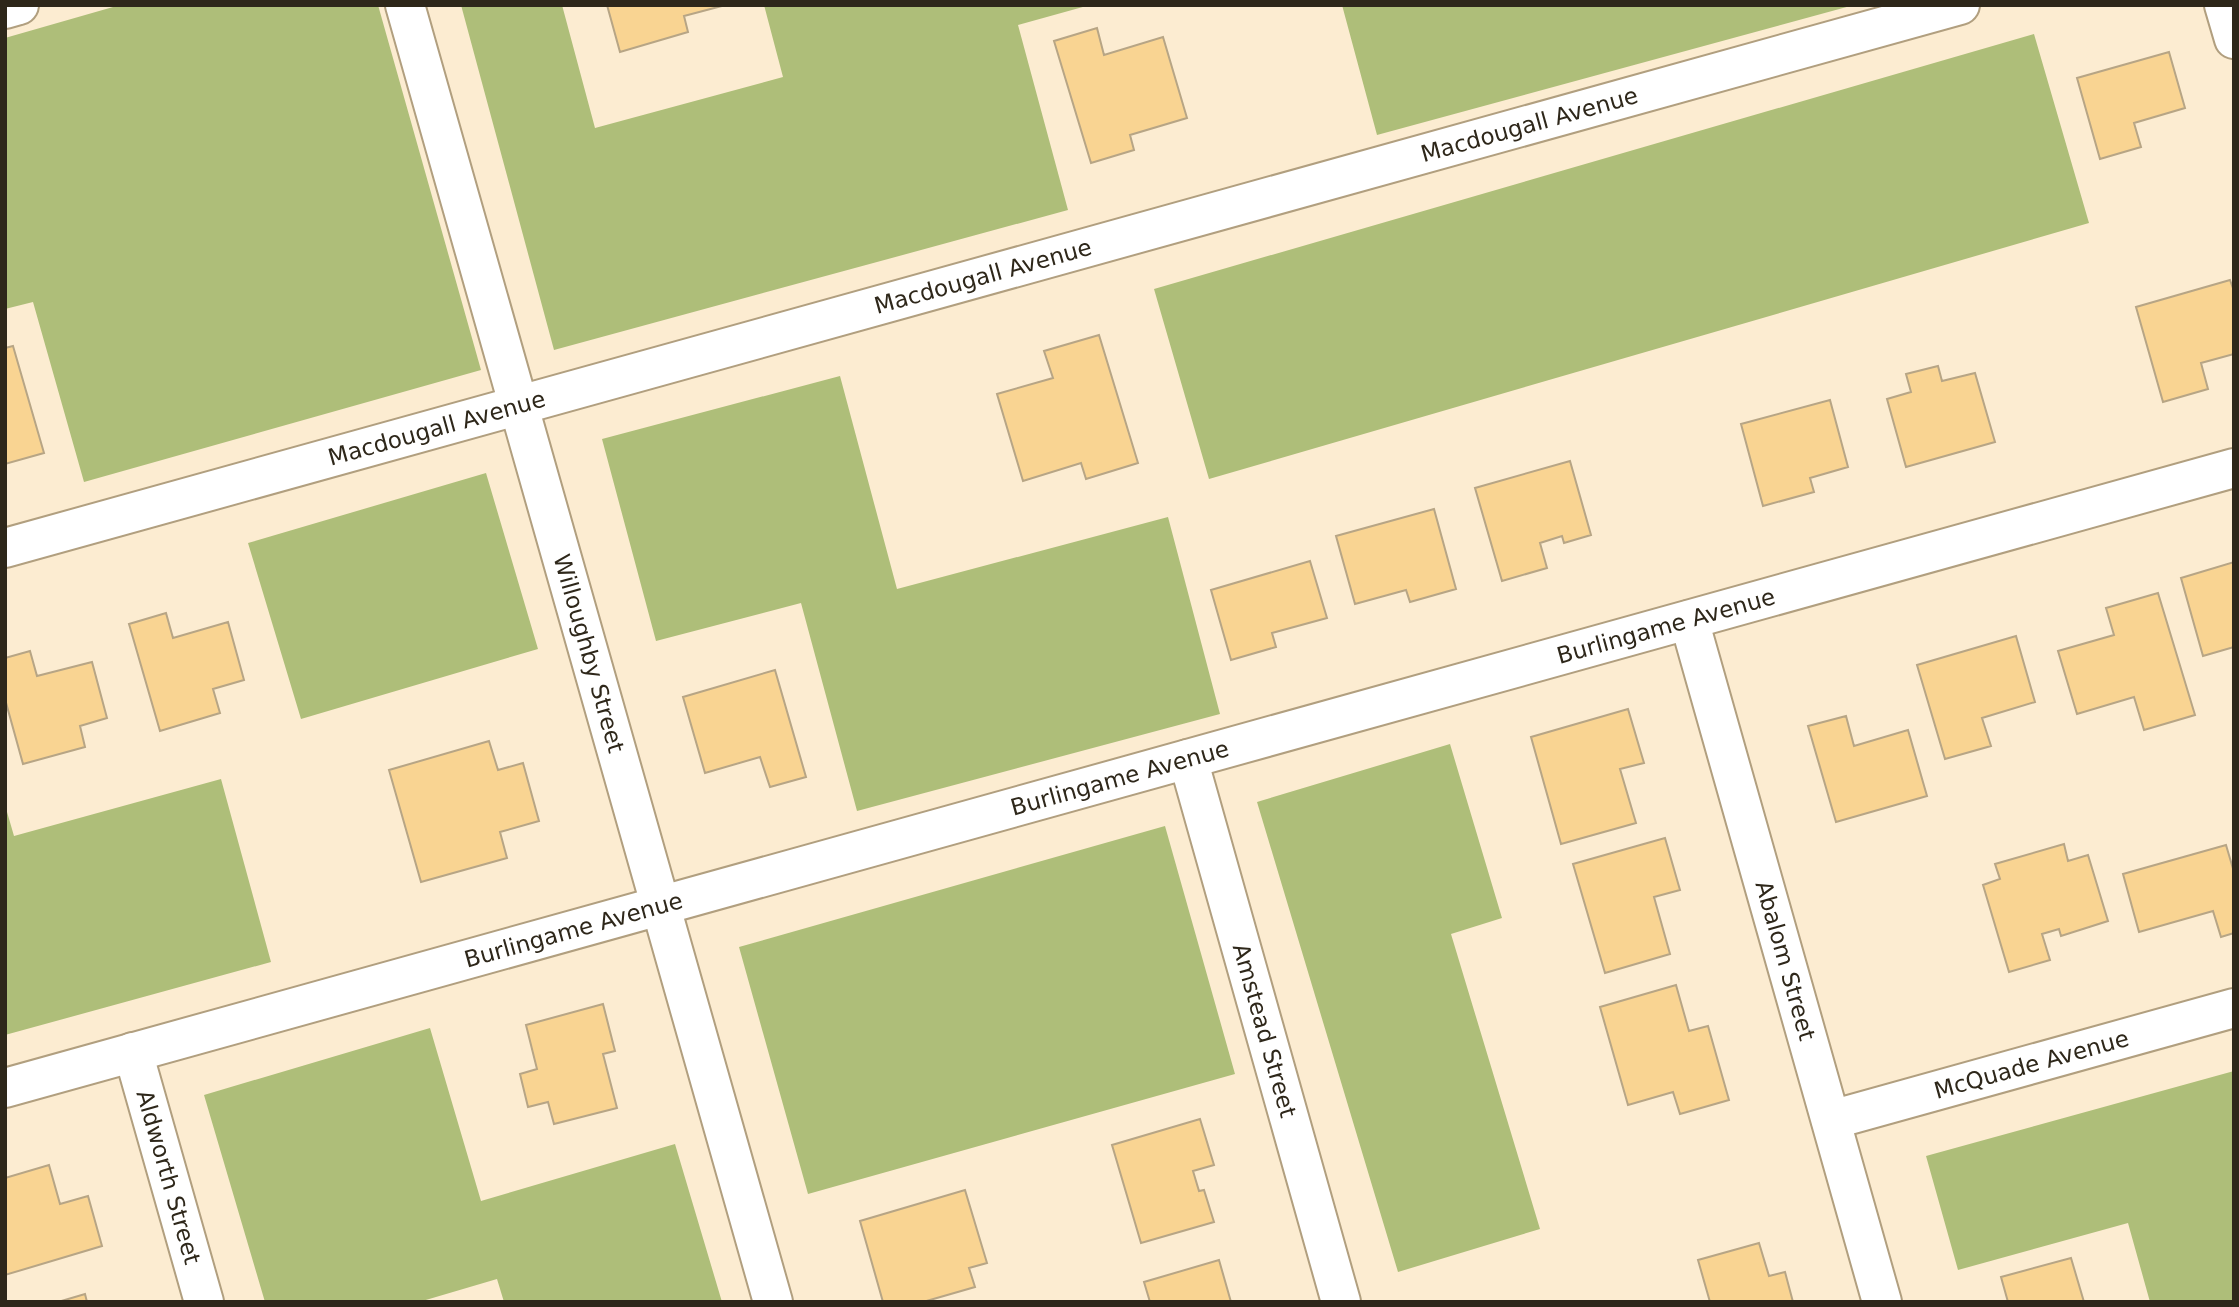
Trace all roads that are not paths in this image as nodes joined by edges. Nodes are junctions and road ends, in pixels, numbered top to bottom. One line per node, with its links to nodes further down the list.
1 (19, 5): 5 (street)
2 (405, 5): 7 (street, Willoughby Street)
3 (1960, 5): 7 (street, Macdougall Avenue)
4 (2224, 5): 6 (street)
5 (5, 9)
6 (2234, 39)
7 (518, 406): 9 (street, Macdougall Avenue); 12 (street, Willoughby Street)
8 (2234, 468): 10 (street, Burlingame Avenue)
9 (5, 548)
10 (1689, 620): 11 (street, Burlingame Avenue); 16 (street, Abalom Street)
11 (1188, 759): 12 (street, Burlingame Avenue); 19 (street, Amstead Street)
12 (660, 906): 14 (street, Burlingame Avenue); 18 (street, Willoughby Street)
13 (2234, 1008): 16 (street, McQuade Avenue)
14 (133, 1052): 15 (street, Burlingame Avenue); 17 (street, Aldworth Street)
15 (5, 1088)
16 (1831, 1120): 20 (street, Abalom Street)
17 (204, 1302)
18 (773, 1302)
19 (1342, 1302)
20 (1882, 1302)

